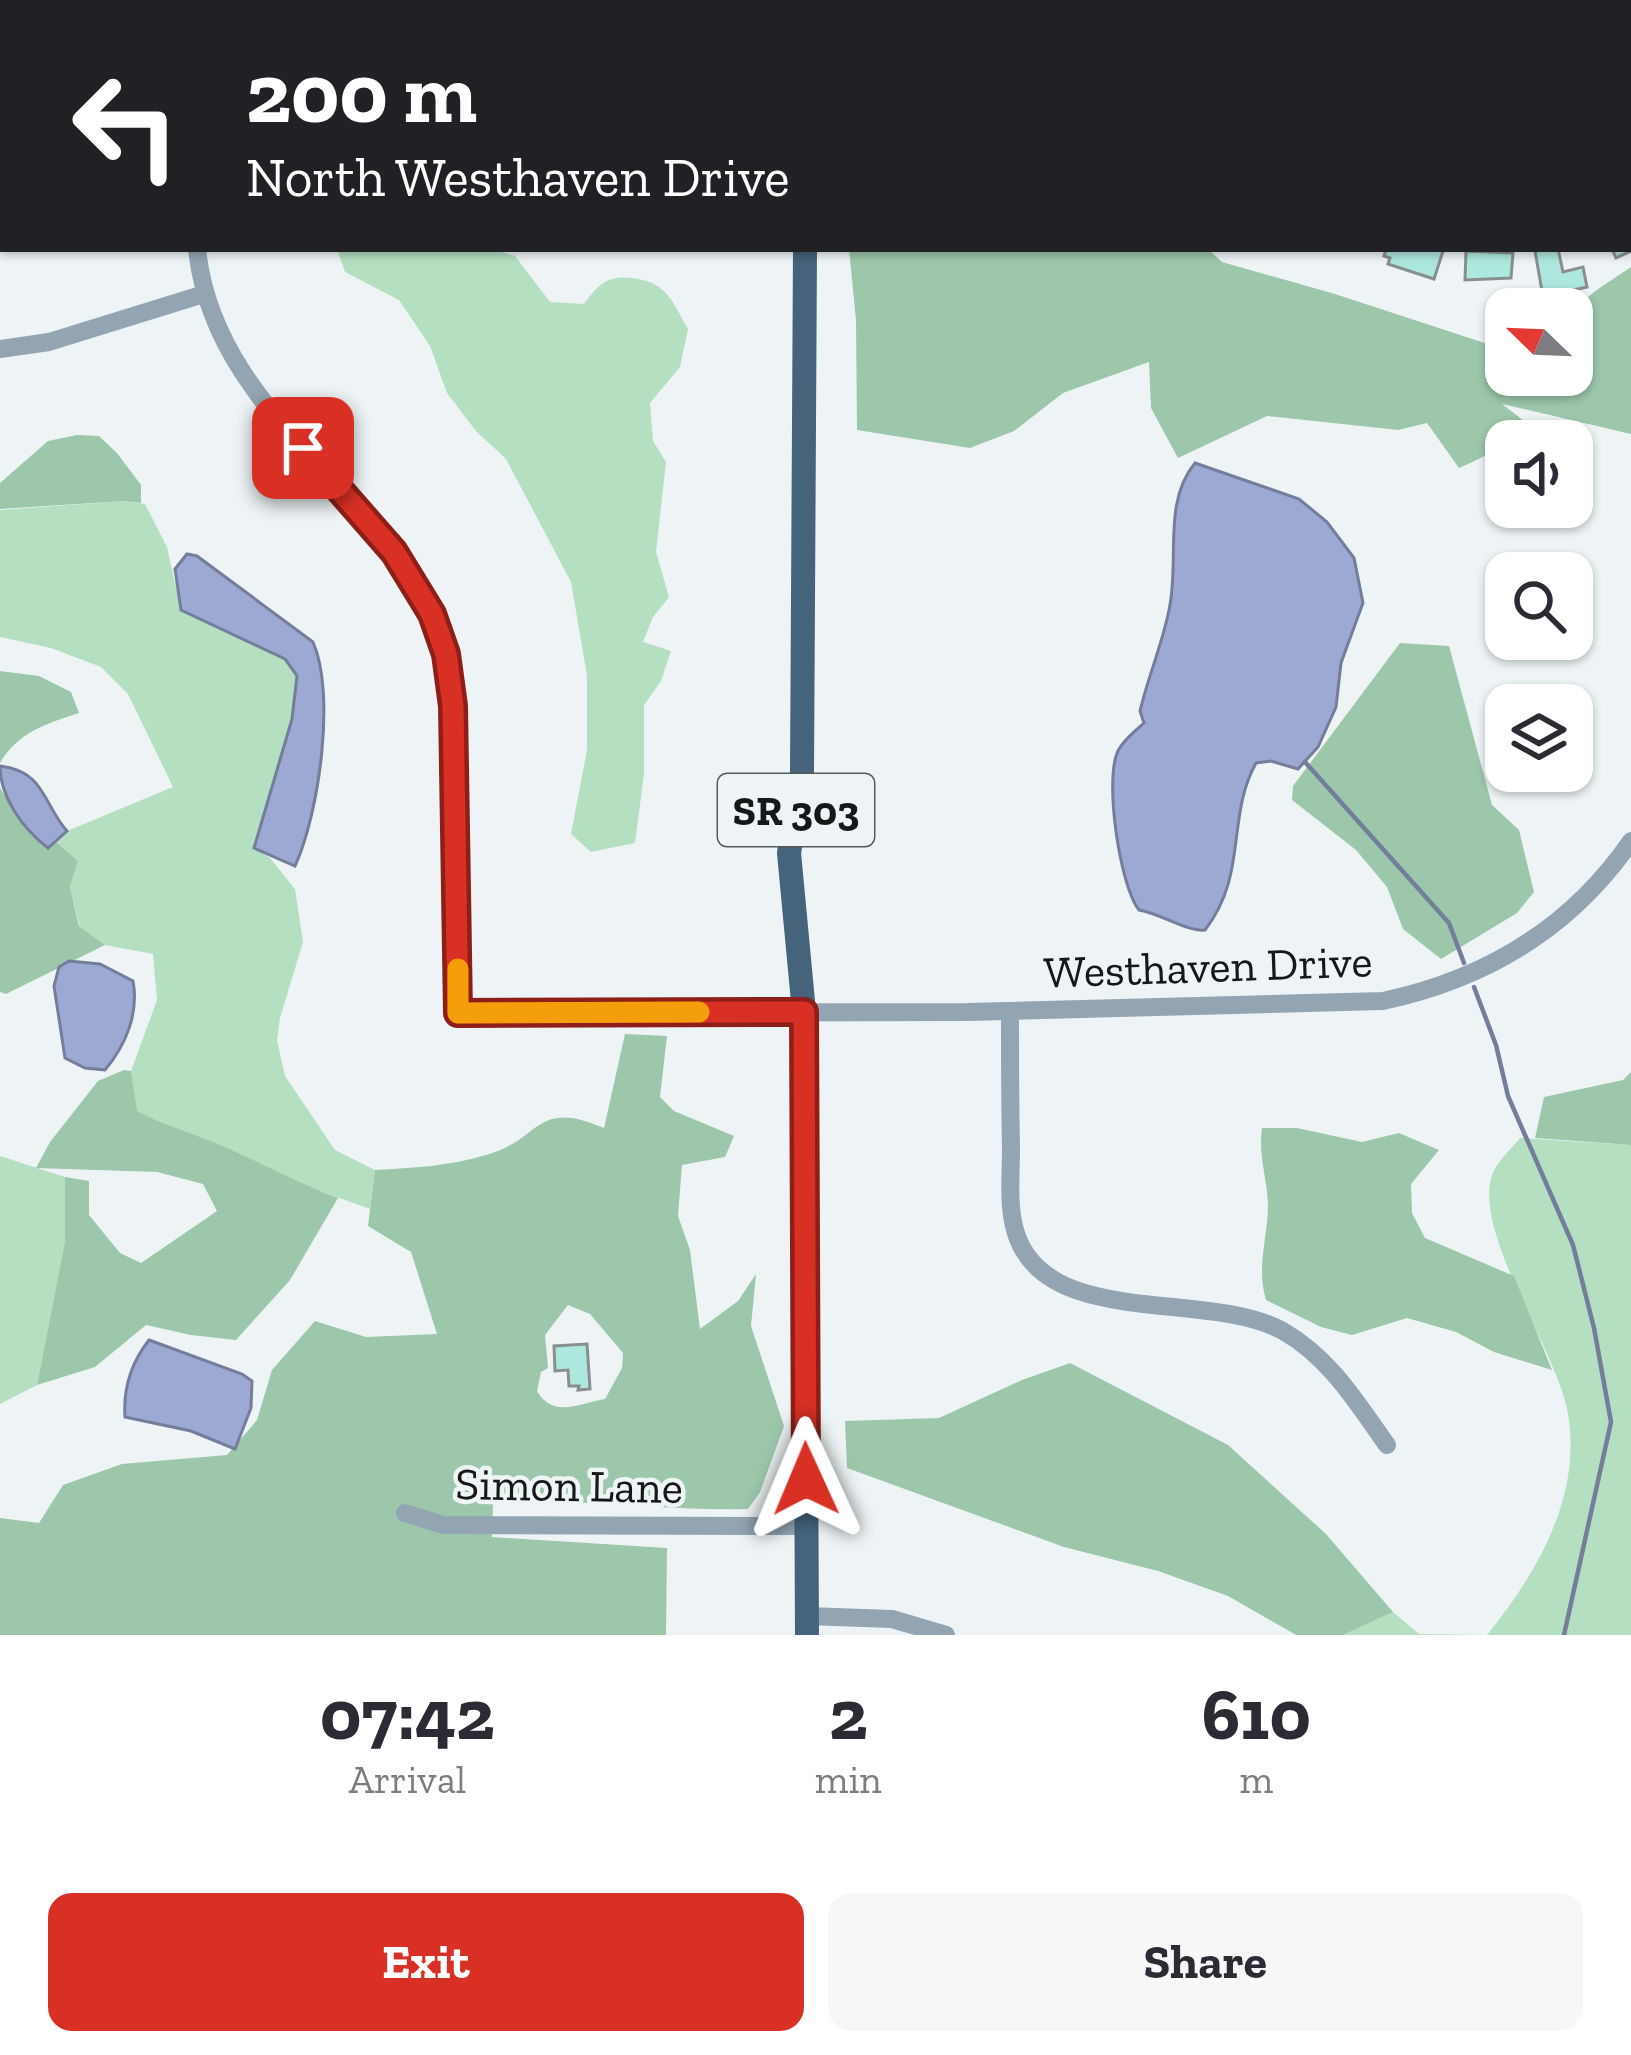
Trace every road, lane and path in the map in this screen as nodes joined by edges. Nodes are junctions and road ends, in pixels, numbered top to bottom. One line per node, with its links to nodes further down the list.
1 (197, 252): 3 (street)
2 (805, 252): 7 (main road, SR 303)
3 (204, 294): 4 (street); 7 (street, Westhaven Drive)
4 (0, 349)
5 (1631, 841): 6 (street, Westhaven Drive)
6 (1010, 1011): 7 (street, Westhaven Drive); 8 (street)
7 (804, 1012): 10 (main road, SR 303)
8 (1387, 1445)
9 (405, 1513): 10 (street, Simon Lane)
10 (806, 1526): 11 (main road, SR 303)
11 (807, 1625): 12 (street)
12 (946, 1635)

